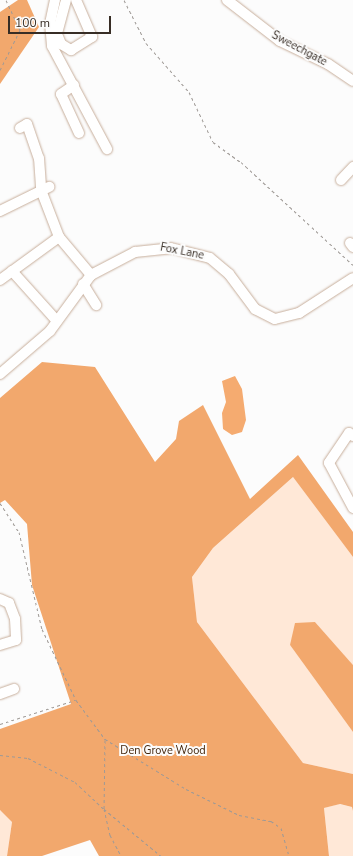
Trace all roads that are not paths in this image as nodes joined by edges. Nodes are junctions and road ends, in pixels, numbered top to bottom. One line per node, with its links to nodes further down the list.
1 (55, 0): 6 (street)
2 (66, 0): 3 (street)
3 (76, 0)
4 (227, 0): 5 (street, Sweechgate)
5 (353, 81)
6 (74, 85): 8 (street); 9 (street)
7 (20, 128): 12 (street)
8 (79, 133)
9 (107, 149)
10 (353, 167): 11 (street)
11 (341, 180)
12 (45, 189): 13 (street); 14 (street)
13 (0, 211)
14 (59, 237): 15 (street); 16 (street)
15 (12, 271): 18 (street); 21 (street)
16 (91, 275): 17 (street, Fox Lane); 19 (street, Fox Lane)
17 (353, 278)
18 (0, 280)
19 (82, 284): 20 (street); 21 (street, Fox Lane)
20 (96, 305)
21 (57, 321): 22 (street, Fox Lane)
22 (2, 369)
23 (351, 435): 24 (street)
24 (353, 508)
25 (0, 599): 26 (street)
26 (0, 645)
27 (14, 688): 28 (street)
28 (0, 694)

